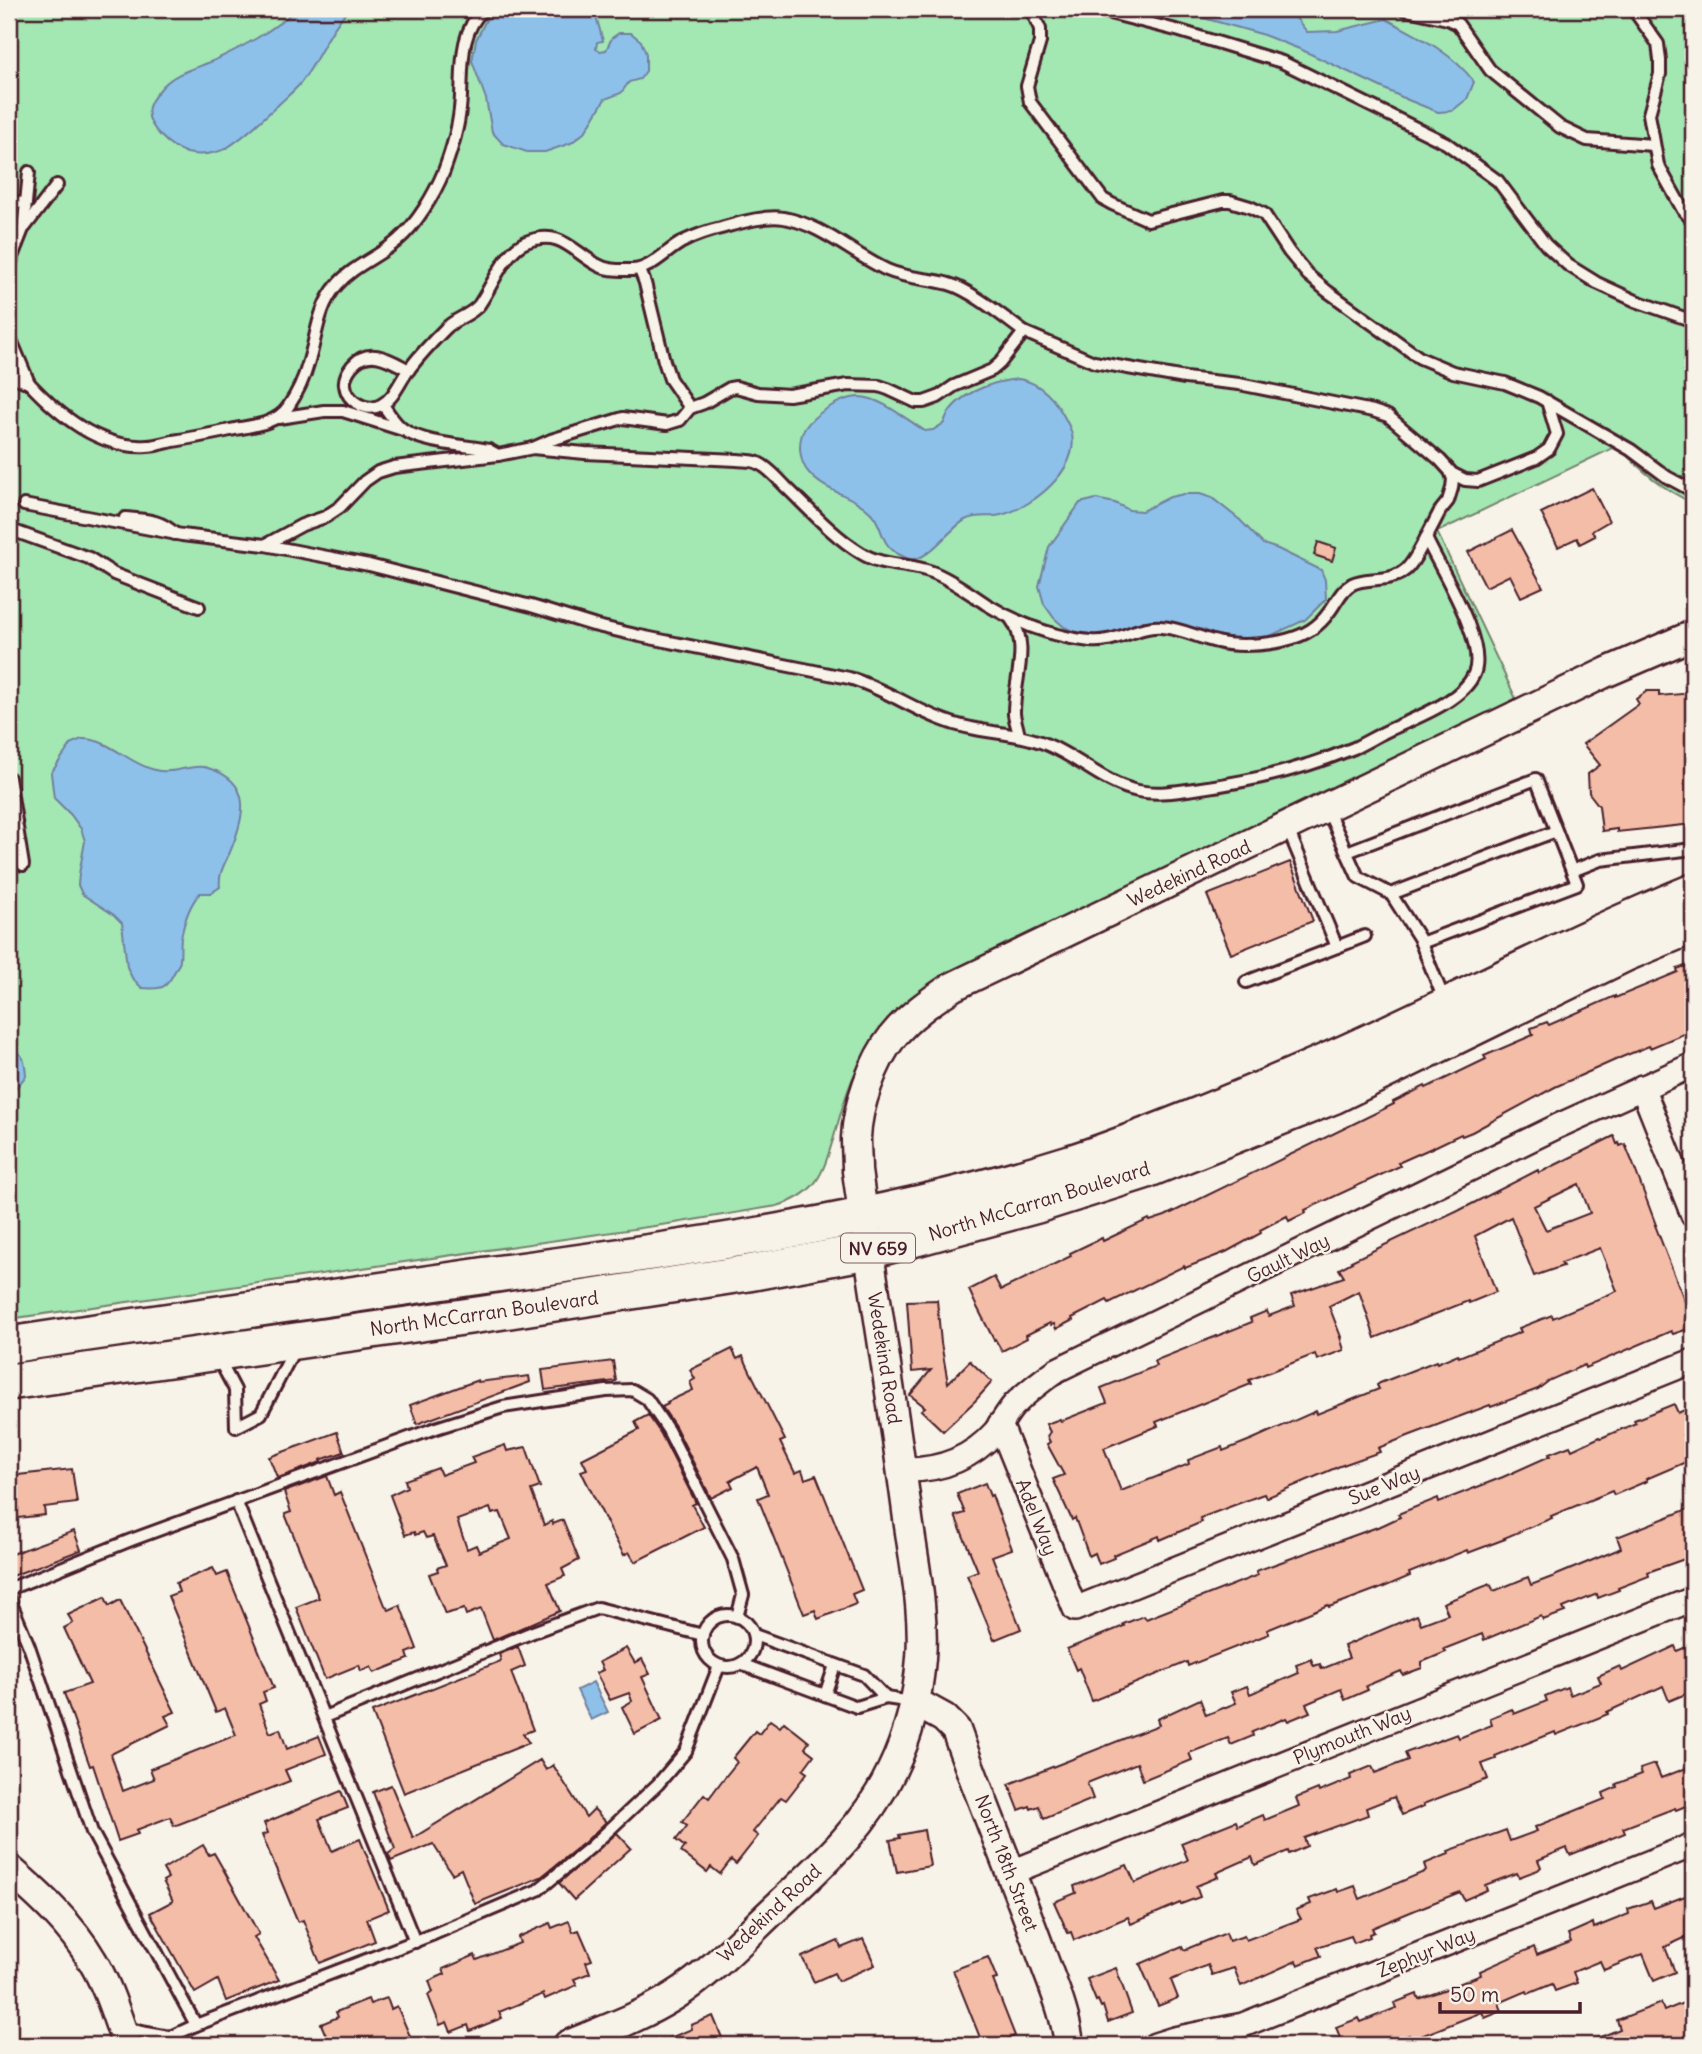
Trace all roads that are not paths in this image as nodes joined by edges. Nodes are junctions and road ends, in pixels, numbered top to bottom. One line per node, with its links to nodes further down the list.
1 (484, 9): 24 (lane)
2 (1094, 9): 15 (lane)
3 (1403, 9): 6 (lane)
4 (1633, 9): 6 (lane)
5 (1034, 11): 21 (lane)
6 (1653, 145): 11 (lane)
7 (29, 172): 10 (lane)
8 (57, 185): 12 (lane)
9 (9, 202): 10 (lane)
10 (26, 203): 12 (lane)
11 (1693, 221)
12 (23, 229): 14 (lane)
13 (640, 270): 16 (lane); 18 (lane); 23 (lane)
14 (9, 278)
15 (1693, 321)
16 (1024, 332): 23 (lane); 28 (lane)
17 (9, 335): 20 (lane)
18 (409, 370): 22 (lane); 22 (lane)
19 (9, 375): 20 (lane)
20 (29, 383): 24 (lane)
21 (1547, 401): 28 (lane); 29 (lane)
22 (383, 405): 25 (lane)
23 (690, 408): 26 (lane)
24 (276, 419): 25 (lane)
25 (404, 430): 27 (lane)
26 (531, 448): 27 (lane); 35 (lane)
27 (498, 454): 33 (lane)
28 (1451, 473): 32 (lane)
29 (1693, 491)
30 (24, 505): 33 (lane)
31 (9, 522): 34 (lane)
32 (1426, 538): 35 (lane); 37 (lane)
33 (264, 545): 37 (lane)
34 (198, 607)
35 (1009, 617): 37 (lane)
36 (1693, 635): 39 (street, Wedekind Road)
37 (1019, 736)
38 (9, 778): 44 (lane)
39 (1326, 807): 40 (street, Wedekind Road); 43 (lane)
40 (1287, 827): 51 (lane); 57 (street, Wedekind Road)
41 (1556, 831): 43 (lane); 45 (lane); 47 (lane)
42 (1693, 849): 45 (lane)
43 (1347, 852): 47 (lane)
44 (23, 865)
45 (1572, 872): 50 (lane)
46 (1693, 892): 53 (main road, North McCarran Boulevard / NV 659)
47 (1391, 894): 50 (lane)
48 (1693, 925): 58 (main road, North McCarran Boulevard / NV 659)
49 (1365, 936): 51 (lane)
50 (1421, 943): 53 (lane)
51 (1337, 947): 52 (lane)
52 (1246, 982)
53 (1446, 1004): 57 (main road, North McCarran Boulevard / NV 659)
54 (1693, 1065): 55 (street, Gault Way)
55 (1642, 1087): 56 (street); 64 (street, Gault Way)
56 (1693, 1215)
57 (863, 1216): 58 (street, Wedekind Road); 60 (main road, North McCarran Boulevard / NV 659)
58 (869, 1251): 59 (main road, North McCarran Boulevard / NV 659); 65 (street, Wedekind Road)
59 (299, 1340): 61 (main road, North McCarran Boulevard / NV 659); 61 (lane)
60 (9, 1345)
61 (216, 1354): 63 (main road, North McCarran Boulevard / NV 659)
62 (1693, 1361): 70 (street, Sue Way)
63 (9, 1382)
64 (1000, 1424): 65 (street, Gault Way); 70 (street, Adel Way)
65 (902, 1470): 79 (street, Wedekind Road)
66 (236, 1501): 67 (lane); 71 (lane); 80 (lane)
67 (9, 1589)
68 (9, 1598): 85 (lane)
69 (1693, 1599): 83 (street, Plymouth Way)
70 (1074, 1609)
71 (737, 1617): 72 (lane); 73 (lane)
72 (702, 1635): 76 (lane); 80 (lane)
73 (754, 1635): 74 (lane); 75 (lane)
74 (741, 1664): 76 (lane); 77 (lane)
75 (835, 1665): 77 (lane); 78 (lane)
76 (719, 1666): 84 (lane)
77 (825, 1695): 78 (lane)
78 (886, 1698): 79 (lane)
79 (915, 1702): 83 (street, North 18th Street); 88 (street, Wedekind Road)
80 (324, 1717): 84 (lane)
81 (1693, 1845): 90 (street, Zephyr Way)
82 (9, 1869): 86 (street)
83 (1012, 1872): 89 (street, North 18th Street)
84 (415, 1942): 85 (lane)
85 (196, 2025): 87 (lane)
86 (123, 2035): 87 (lane)
87 (166, 2041)
88 (568, 2045)
89 (1069, 2045)
90 (1155, 2045)

